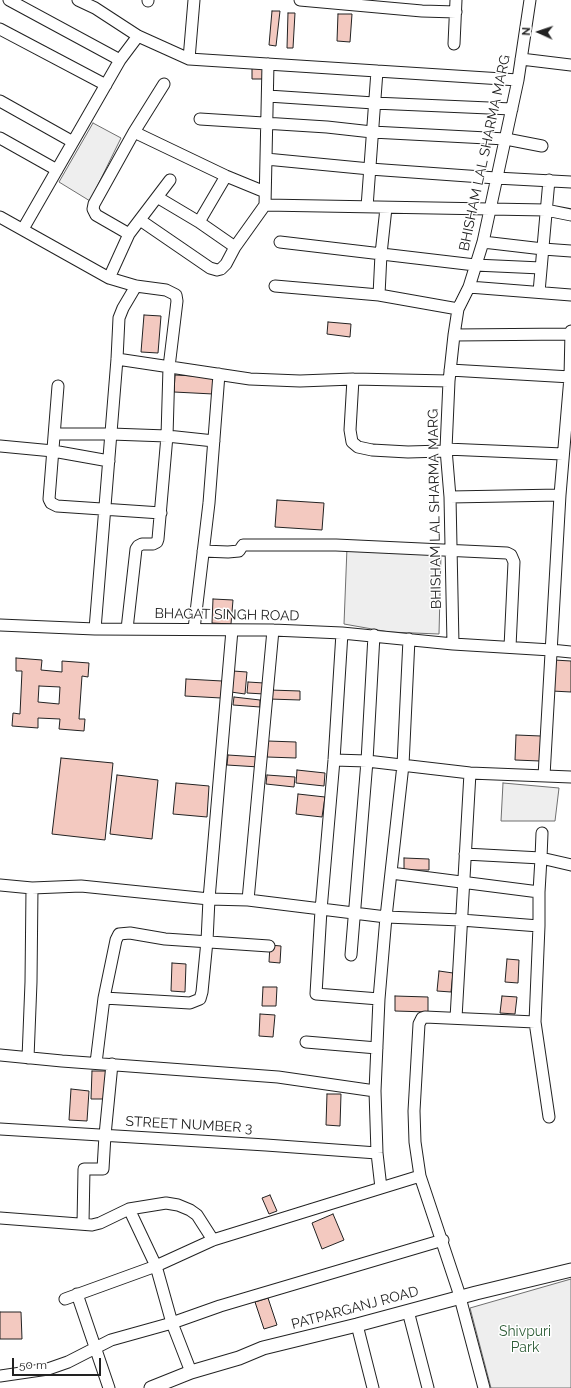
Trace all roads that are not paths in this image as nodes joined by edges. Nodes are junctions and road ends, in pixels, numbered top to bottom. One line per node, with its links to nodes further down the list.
1 (9, 0): 14 (street)
2 (78, 0): 7 (street)
3 (194, 0): 12 (street)
4 (300, 0): 8 (street)
5 (456, 0): 8 (street)
6 (530, 0): 13 (street, BHISHAM LAL SHARMA MARG)
7 (96, 4): 10 (street)
8 (456, 12): 11 (street)
9 (0, 29): 20 (street)
10 (138, 36): 12 (street); 14 (street)
11 (454, 44)
12 (189, 59): 15 (street)
13 (521, 59): 16 (street); 18 (street, BHISHAM LAL SHARMA MARG)
14 (120, 60): 20 (street)
15 (268, 64): 17 (street); 21 (street)
16 (571, 64)
17 (377, 71): 18 (street); 23 (street)
18 (518, 80): 24 (street, BHISHAM LAL SHARMA MARG)
19 (164, 84): 27 (street)
20 (106, 85): 31 (street)
21 (268, 96): 23 (street); 26 (street)
22 (0, 101): 31 (street)
23 (374, 103): 24 (street); 28 (street)
24 (512, 109): 30 (street, BHISHAM LAL SHARMA MARG)
25 (200, 120): 26 (street)
26 (267, 124): 28 (street); 33 (street)
27 (134, 132): 36 (street); 53 (street)
28 (372, 132): 30 (street); 34 (street)
29 (0, 138): 35 (street)
30 (506, 139): 32 (street); 37 (street, BHISHAM LAL SHARMA MARG)
31 (73, 142): 35 (street)
32 (542, 146)
33 (266, 159): 34 (street); 41 (street)
34 (370, 169): 37 (street); 44 (street)
35 (57, 170): 52 (street)
36 (226, 176): 41 (street); 51 (street)
37 (496, 178): 39 (street); 46 (street, BHISHAM LAL SHARMA MARG)
38 (170, 180): 42 (street)
39 (549, 180): 40 (street); 47 (street)
40 (571, 182)
41 (265, 192): 43 (street)
42 (157, 197): 50 (street); 51 (street)
43 (265, 205): 44 (street); 56 (street)
44 (367, 207): 45 (street)
45 (386, 208): 46 (street); 59 (street)
46 (490, 209): 47 (street); 55 (street, BHISHAM LAL SHARMA MARG)
47 (546, 210): 48 (street); 57 (street)
48 (571, 215)
49 (0, 217): 52 (street)
50 (140, 220): 53 (street); 56 (street)
51 (199, 222): 56 (street)
52 (23, 229): 62 (street)
53 (129, 234): 62 (street)
54 (280, 242): 59 (street)
55 (483, 242): 57 (street); 60 (street, BHISHAM LAL SHARMA MARG)
56 (235, 247)
57 (543, 249): 58 (street); 61 (street)
58 (571, 251)
59 (381, 254): 60 (street); 67 (street)
60 (475, 265): 61 (street); 65 (street, BHISHAM LAL SHARMA MARG)
61 (541, 268): 66 (street)
62 (109, 278): 63 (street)
63 (136, 286): 72 (street); 73 (street)
64 (275, 286): 67 (street)
65 (469, 287): 66 (street); 69 (street, BHISHAM LAL SHARMA MARG)
66 (538, 292): 68 (street)
67 (379, 295): 69 (street)
68 (571, 295)
69 (458, 309): 71 (street, BHISHAM LAL SHARMA MARG)
70 (571, 333): 71 (street); 76 (street)
71 (454, 335): 75 (street, BHISHAM LAL SHARMA MARG)
72 (117, 359): 73 (street); 80 (street)
73 (169, 367): 74 (street); 81 (street)
74 (219, 374): 77 (street); 82 (street)
75 (450, 376): 76 (street); 77 (street); 84 (street, BHISHAM LAL SHARMA MARG)
76 (570, 377): 86 (street)
77 (353, 379): 84 (street)
78 (58, 386): 79 (street)
79 (55, 434): 80 (street); 85 (street)
80 (111, 434): 81 (street); 87 (street)
81 (167, 436): 82 (street); 91 (street)
82 (214, 441): 93 (street)
83 (0, 446): 85 (street)
84 (446, 449): 86 (street); 89 (street, BHISHAM LAL SHARMA MARG)
85 (53, 451): 87 (street); 90 (street)
86 (563, 454): 88 (street)
87 (109, 460): 90 (street)
88 (560, 495): 89 (street); 105 (street)
89 (450, 498): 92 (street, BHISHAM LAL SHARMA MARG)
90 (105, 509): 91 (street); 95 (street)
91 (161, 513): 96 (street)
92 (450, 550): 93 (street); 103 (street, BHISHAM LAL SHARMA MARG); 104 (street)
93 (203, 551): 97 (street)
94 (0, 625): 95 (street, BHAGAT SINGH ROAD)
95 (95, 629): 96 (street, BHAGAT SINGH ROAD)
96 (127, 629): 97 (street, BHAGAT SINGH ROAD)
97 (194, 629): 98 (street, BHAGAT SINGH ROAD)
98 (232, 630): 99 (street, BHAGAT SINGH ROAD); 122 (street)
99 (273, 630): 100 (street, BHAGAT SINGH ROAD); 123 (street)
100 (342, 633): 101 (street, BHAGAT SINGH ROAD); 107 (street)
101 (374, 636): 102 (street, BHAGAT SINGH ROAD); 108 (street)
102 (410, 639): 103 (street, BHAGAT SINGH ROAD); 109 (street)
103 (452, 644): 104 (street, BHAGAT SINGH ROAD)
104 (510, 648): 105 (street, BHAGAT SINGH ROAD)
105 (550, 650): 106 (street, BHAGAT SINGH ROAD); 111 (street)
106 (571, 652)
107 (334, 760): 108 (street); 124 (street)
108 (367, 761): 109 (street); 125 (street)
109 (403, 764): 110 (street); 117 (street)
110 (470, 773): 111 (street); 114 (street)
111 (544, 776): 112 (street)
112 (571, 777)
113 (542, 833): 115 (street)
114 (465, 854): 115 (street); 118 (street)
115 (541, 858): 116 (street); 121 (street)
116 (571, 864)
117 (391, 873): 118 (street); 126 (street)
118 (464, 882): 121 (street); 127 (street)
119 (0, 885): 120 (street)
120 (32, 888): 122 (street); 139 (street)
121 (539, 892): 128 (street)
122 (208, 899): 123 (street); 129 (street)
123 (248, 900): 124 (street)
124 (321, 910): 125 (street); 133 (street)
125 (355, 914): 126 (street); 131 (street)
126 (386, 917): 127 (street); 133 (street)
127 (461, 920): 128 (street); 134 (street)
128 (539, 926): 135 (street)
129 (207, 941): 130 (street); 132 (street); 132 (street)
130 (269, 946)
131 (351, 955)
132 (104, 998): 140 (street)
133 (379, 999): 137 (street)
134 (456, 1018): 135 (street); 147 (street)
135 (535, 1022): 143 (street)
136 (306, 1042): 137 (street)
137 (377, 1048): 142 (street)
138 (0, 1055): 139 (street)
139 (28, 1058): 140 (street)
140 (96, 1063): 141 (street)
141 (112, 1064): 142 (street); 145 (street)
142 (375, 1092): 146 (street)
143 (549, 1117)
144 (0, 1129): 145 (street, STREET NUMBER 3)
145 (105, 1135): 146 (street, STREET NUMBER 3); 151 (street)
146 (377, 1153): 148 (street)
147 (420, 1176): 148 (street); 153 (street)
148 (381, 1188): 152 (street)
149 (129, 1209): 151 (street); 152 (street); 154 (street)
150 (0, 1218): 151 (street)
151 (83, 1224)
152 (213, 1240): 154 (street)
153 (443, 1240): 157 (street); 160 (street)
154 (156, 1266): 156 (street); 160 (street)
155 (571, 1270): 157 (street, PATPARGANJ ROAD)
156 (78, 1294): 158 (street); 162 (street)
157 (459, 1298): 159 (street, PATPARGANJ ROAD); 169 (street)
158 (65, 1299)
159 (408, 1311): 161 (street, PATPARGANJ ROAD); 168 (street)
160 (172, 1323): 162 (street); 163 (street)
161 (357, 1325): 163 (street, PATPARGANJ ROAD); 167 (street)
162 (95, 1347): 164 (street); 166 (street)
163 (191, 1372): 165 (street, PATPARGANJ ROAD)
164 (0, 1376)
165 (154, 1387)
166 (109, 1388)
167 (373, 1388)
168 (428, 1388)
169 (484, 1388)

